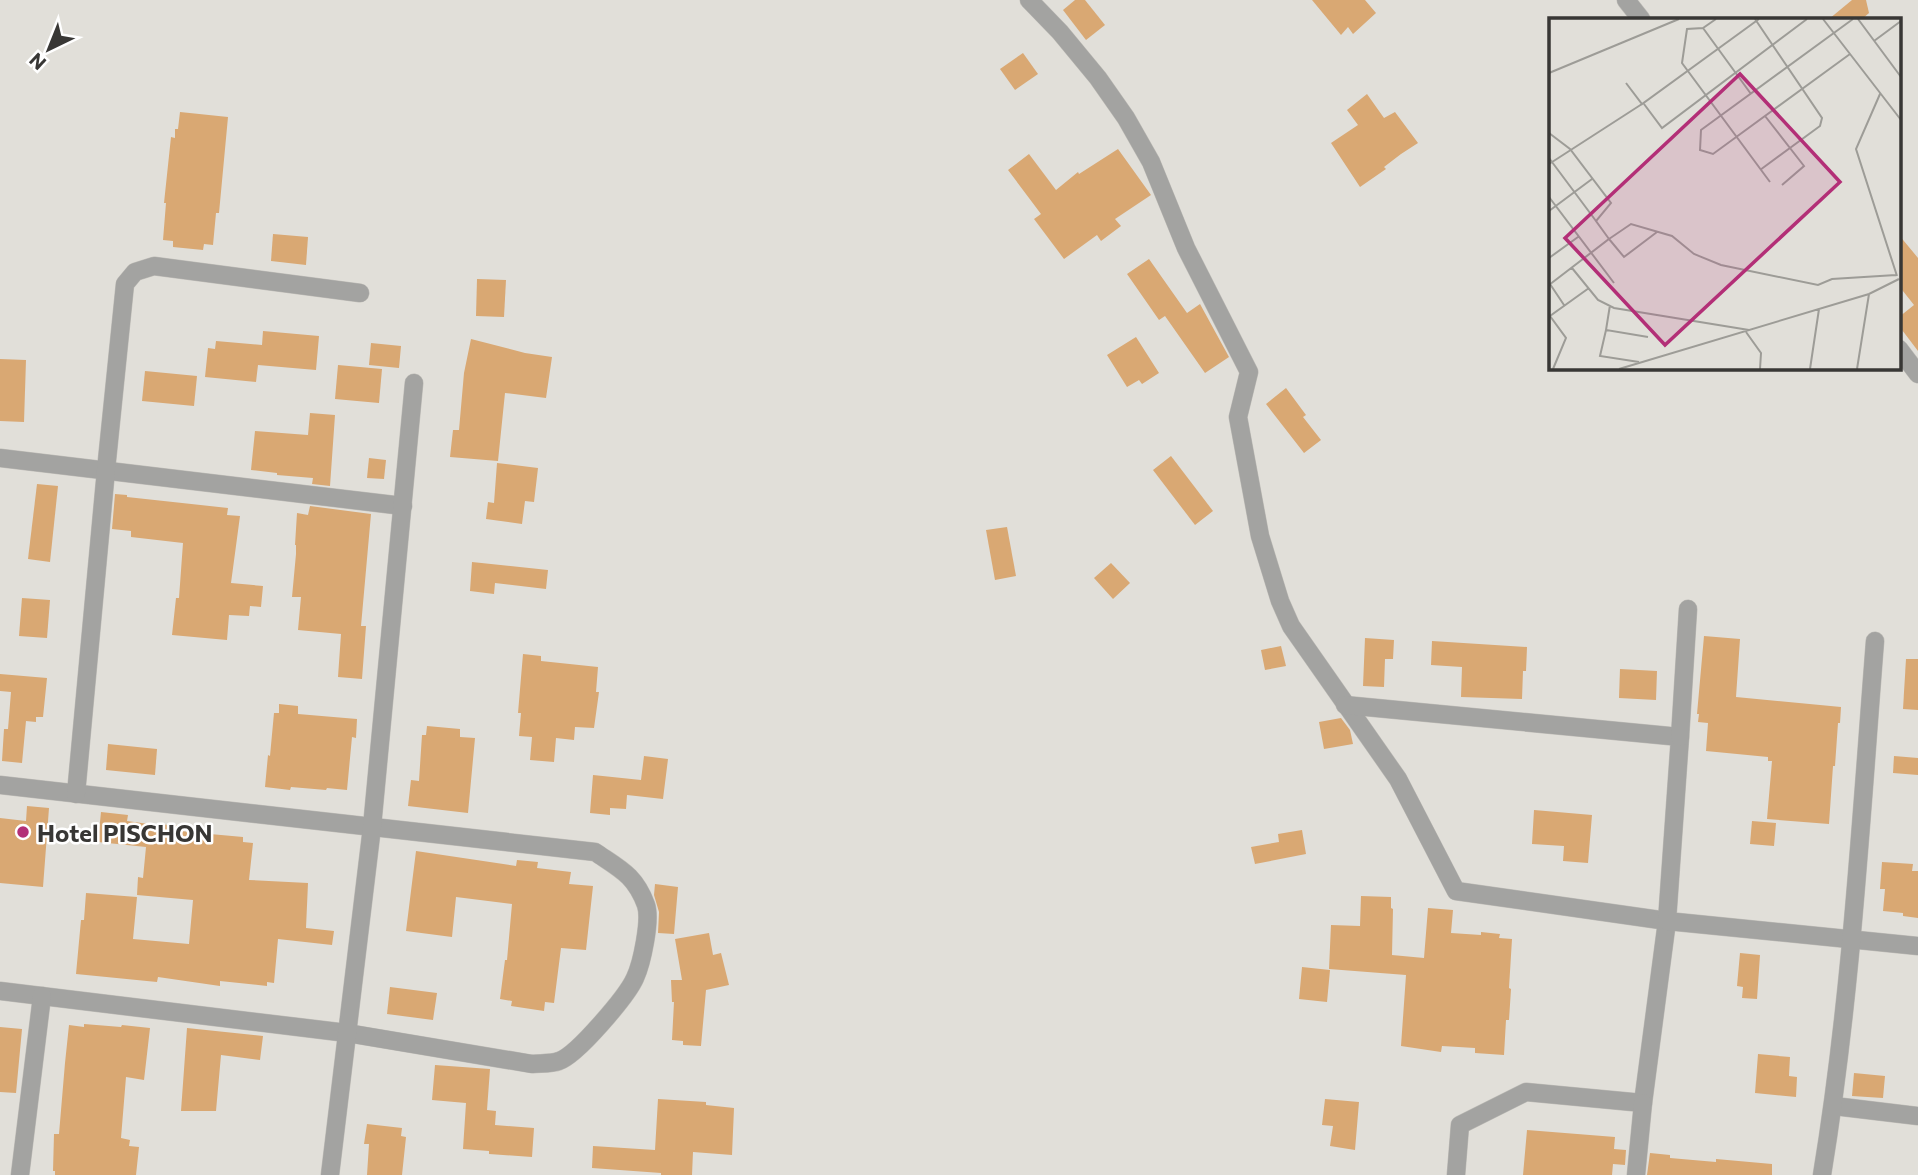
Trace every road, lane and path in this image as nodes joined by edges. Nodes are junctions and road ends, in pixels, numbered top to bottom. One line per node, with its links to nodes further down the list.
1 (1029, 0): 13 (street)
2 (1626, 0): 3 (street)
3 (1640, 18)
4 (360, 293): 9 (street)
5 (1900, 350): 6 (street)
6 (1918, 374)
7 (414, 383): 10 (street)
8 (0, 458): 9 (street)
9 (106, 470): 10 (street); 16 (street)
10 (403, 506): 17 (street)
11 (1688, 609): 14 (street)
12 (1875, 641): 19 (street)
13 (1345, 705): 14 (street); 18 (street)
14 (1680, 737): 18 (street)
15 (0, 785): 16 (street)
16 (76, 794): 17 (street)
17 (372, 827): 23 (street); 23 (street)
18 (1667, 921): 19 (street); 24 (street)
19 (1851, 939): 20 (street); 25 (street)
20 (1918, 946)
21 (0, 991): 22 (street)
22 (42, 996): 23 (street); 27 (street)
23 (347, 1033): 28 (street)
24 (1643, 1103): 29 (street); 30 (street)
25 (1834, 1106): 26 (street); 31 (street)
26 (1918, 1116)
27 (20, 1175)
28 (330, 1175)
29 (1456, 1175)
30 (1636, 1175)
31 (1822, 1175)

